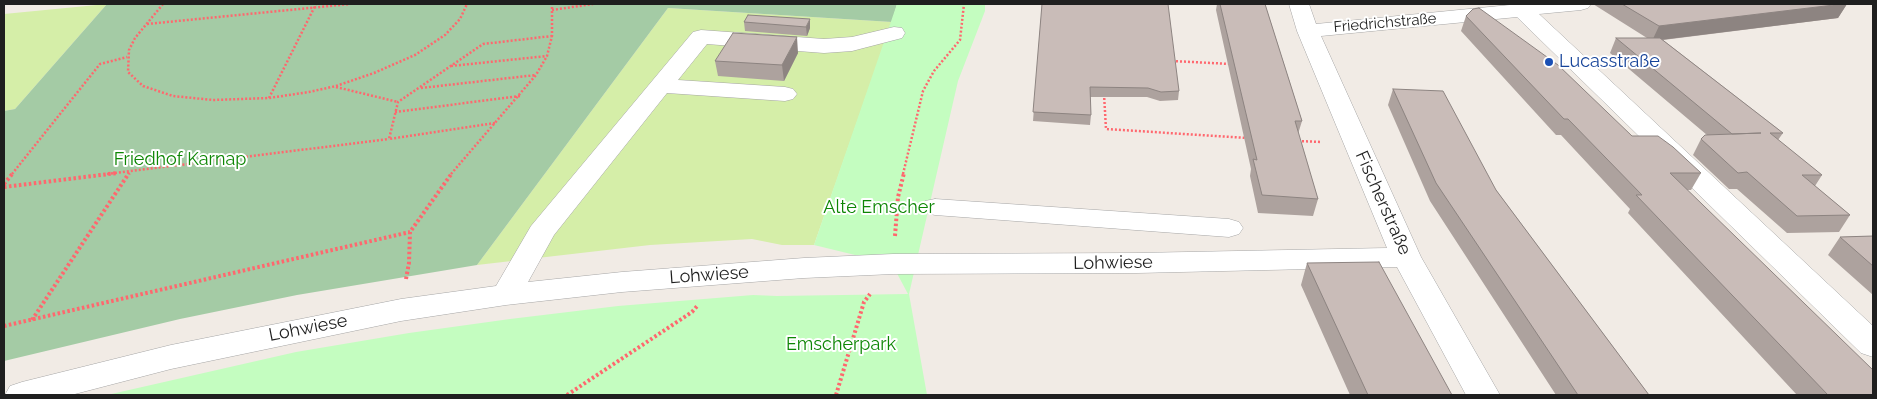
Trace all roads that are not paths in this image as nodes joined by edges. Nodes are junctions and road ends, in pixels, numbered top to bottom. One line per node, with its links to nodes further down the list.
1 (1299, 4): 4 (street, Fischerstraße)
2 (1581, 4): 3 (street, Friedrichstraße)
3 (1522, 10): 4 (street, Friedrichstraße); 12 (street)
4 (1308, 31): 10 (street, Fischerstraße)
5 (894, 33): 6 (street)
6 (661, 86): 7 (street); 11 (street)
7 (785, 94)
8 (935, 207): 9 (street)
9 (1229, 228)
10 (1406, 257): 11 (street, Lohwiese); 14 (street, Fischerstraße)
11 (506, 295): 13 (street, Lohwiese)
12 (1873, 345)
13 (22, 395)
14 (1483, 395)

